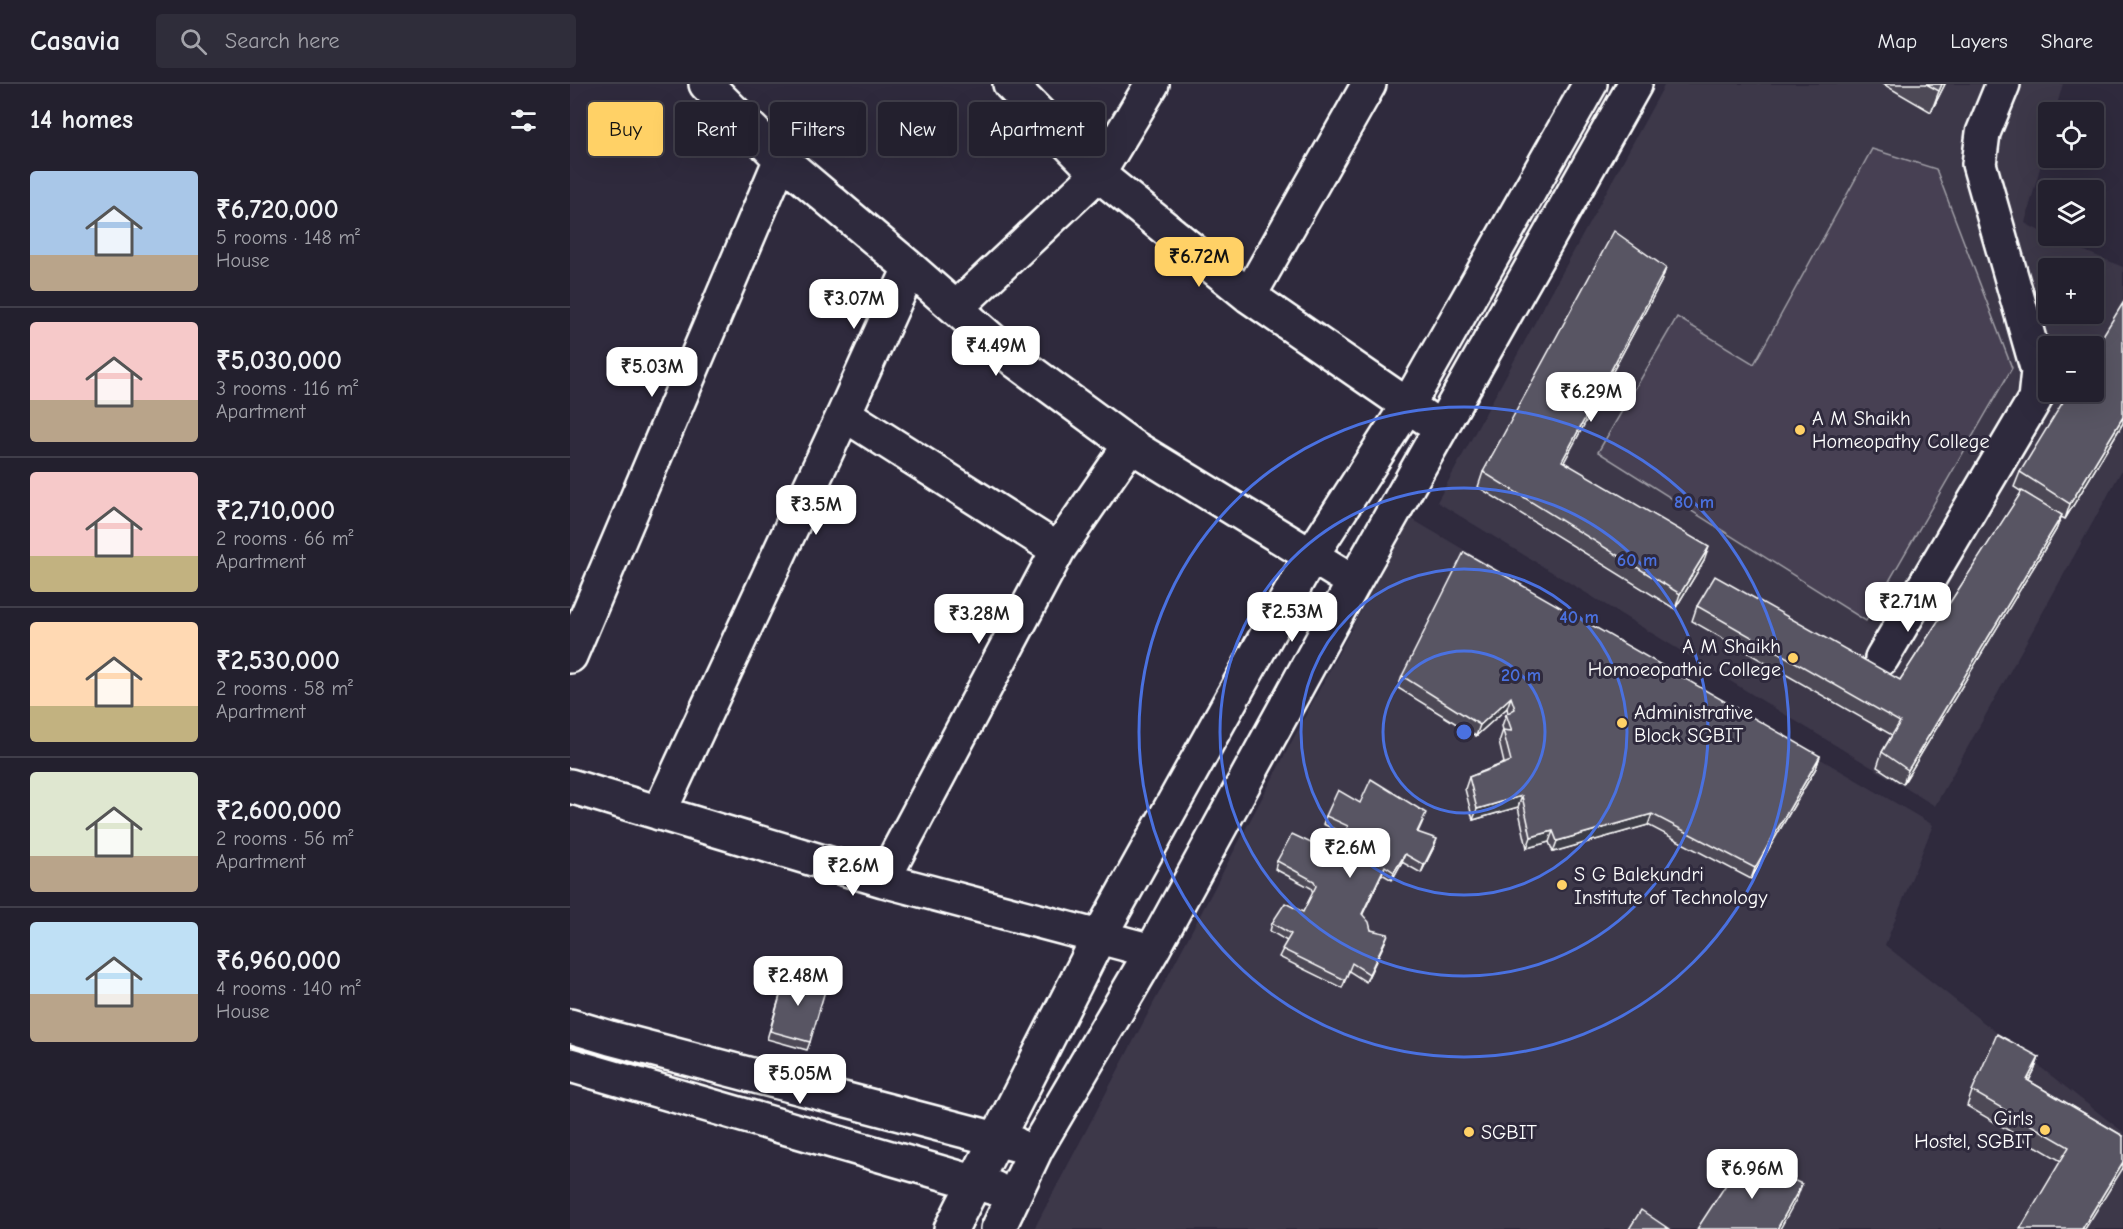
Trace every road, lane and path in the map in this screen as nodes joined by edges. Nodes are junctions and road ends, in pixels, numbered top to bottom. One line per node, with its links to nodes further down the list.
1 (706, 84): 8 (street)
2 (1152, 84): 9 (street)
3 (1369, 84): 11 (street)
4 (1590, 84): 13 (street)
5 (1635, 84): 15 (street)
6 (2003, 84): 21 (street)
7 (1018, 88): 9 (street)
8 (781, 159): 10 (street); 20 (street)
9 (1098, 174): 11 (street); 12 (street)
10 (910, 268): 12 (street); 14 (street)
11 (1249, 296): 13 (street)
12 (956, 308): 16 (street)
13 (1408, 405): 15 (street); 18 (street)
14 (844, 414): 17 (street); 23 (street)
15 (1441, 429): 19 (street)
16 (1130, 445): 17 (street); 18 (street)
17 (1058, 550): 24 (street)
18 (1311, 556): 19 (street); 25 (street)
19 (1354, 582): 26 (street)
20 (570, 656)
21 (1882, 658)
22 (570, 786): 23 (street)
23 (659, 813): 24 (street)
24 (883, 880): 25 (street)
25 (1099, 937): 26 (street); 29 (street)
26 (1152, 951): 30 (street)
27 (570, 1026): 29 (street)
28 (570, 1065): 31 (street)
29 (995, 1139): 30 (street); 31 (street)
30 (1036, 1149): 32 (street)
31 (975, 1182): 32 (street); 33 (street)
32 (1016, 1194): 34 (street)
33 (951, 1229)
34 (998, 1229)

